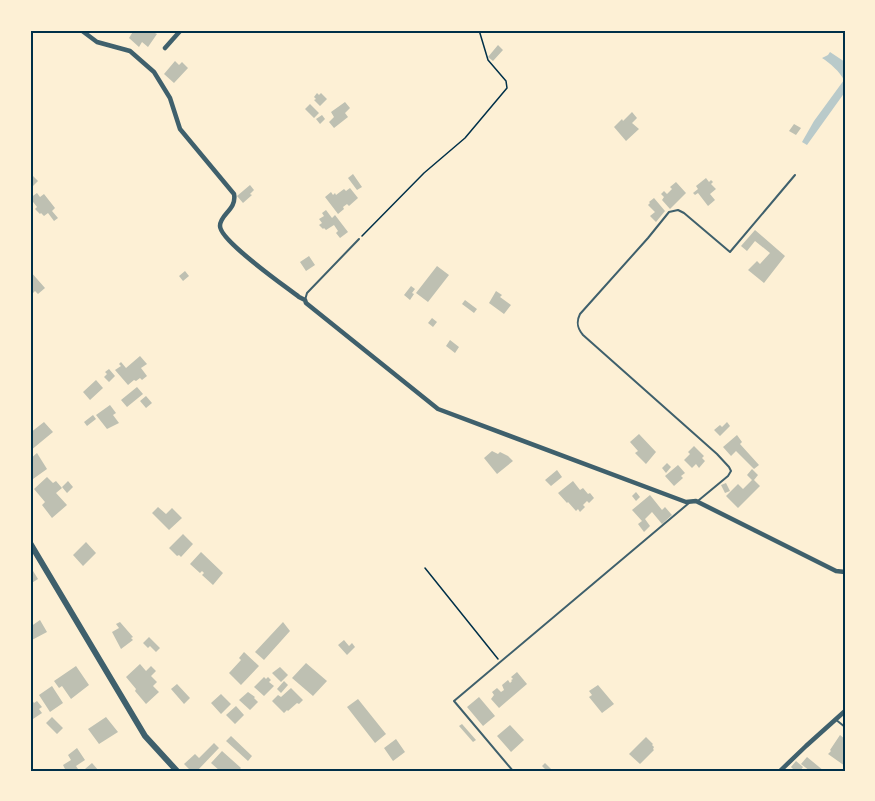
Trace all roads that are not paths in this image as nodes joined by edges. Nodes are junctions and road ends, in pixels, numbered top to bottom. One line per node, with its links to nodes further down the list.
1 (81, 30): 6 (street)
2 (181, 30): 3 (street)
3 (165, 48)
4 (795, 175): 7 (lane)
5 (359, 239): 6 (lane)
6 (305, 300): 7 (street)
7 (694, 501): 9 (street); 14 (lane)
8 (30, 543): 13 (street)
9 (845, 572)
10 (845, 711): 11 (street)
11 (835, 719): 12 (lane); 15 (street)
12 (845, 727)
13 (177, 771)
14 (513, 771)
15 (780, 771)

